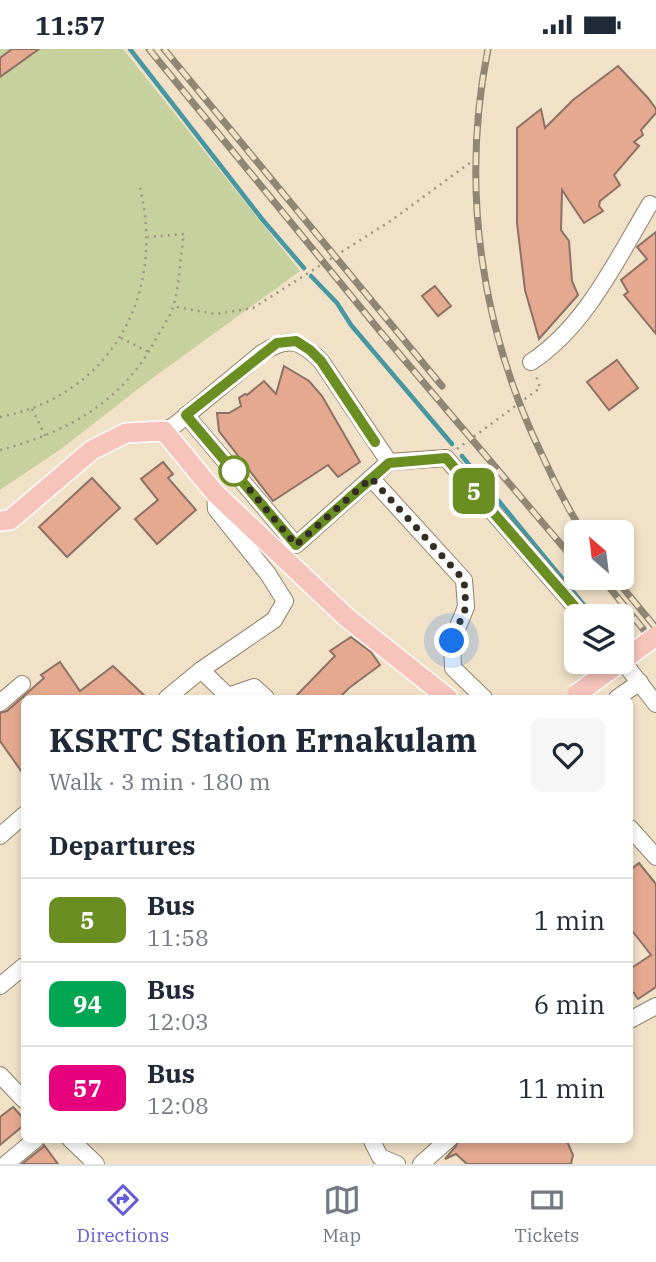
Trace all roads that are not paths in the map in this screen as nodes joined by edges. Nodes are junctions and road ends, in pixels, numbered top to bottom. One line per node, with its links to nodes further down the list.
1 (654, 202): 2 (street)
2 (531, 362)
3 (186, 415): 4 (street); 5 (street); 6 (street)
4 (164, 431): 7 (main road); 8 (main road)
5 (389, 463): 6 (street); 9 (street)
6 (371, 478): 20 (street)
7 (215, 493): 11 (street); 19 (main road)
8 (3, 523)
9 (573, 604)
10 (656, 636): 21 (main road, bridge)
11 (201, 670): 15 (street); 16 (street)
12 (633, 674): 13 (street)
13 (640, 682): 22 (street); 24 (street)
14 (22, 684): 23 (street)
15 (171, 695)
16 (227, 695)
17 (231, 695): 18 (street)
18 (263, 695)
19 (444, 695)
20 (481, 695)
21 (575, 695)
22 (621, 695)
23 (0, 703)
24 (656, 704)
25 (21, 818): 27 (street)
26 (633, 831): 28 (street)
27 (0, 836)
28 (656, 857)
29 (21, 968): 30 (street)
30 (0, 985)
31 (656, 1006): 32 (street)
32 (633, 1018)
33 (0, 1075): 34 (street)
34 (21, 1097)
35 (31, 1143): 39 (street)
36 (74, 1143): 40 (street)
37 (373, 1143): 41 (street)
38 (445, 1143): 42 (street)
39 (6, 1164)
40 (96, 1164)
41 (397, 1164)
42 (421, 1164)

